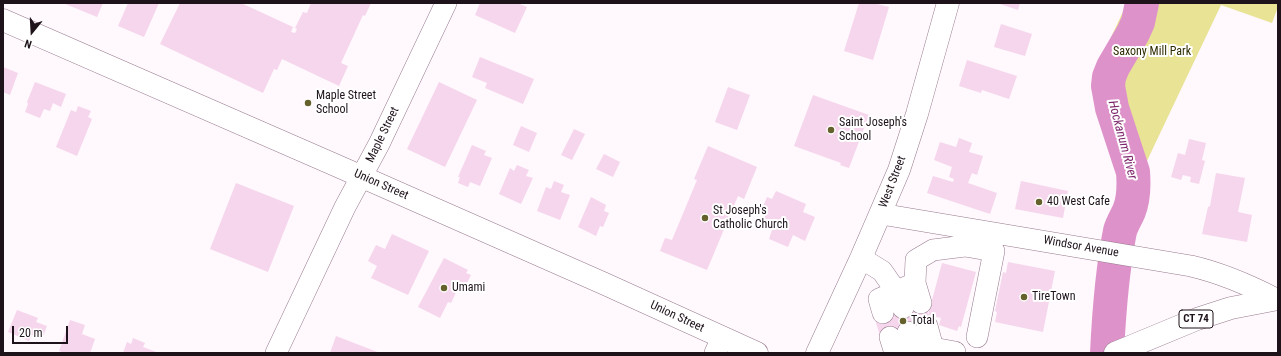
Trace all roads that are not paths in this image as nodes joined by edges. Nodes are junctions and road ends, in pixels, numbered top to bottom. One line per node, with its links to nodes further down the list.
1 (446, 3): 4 (street, Maple Street)
2 (948, 3): 5 (main road, West Street)
3 (3, 20): 4 (main road, Union Street)
4 (362, 176): 11 (main road, Union Street); 14 (street, Maple Street)
5 (881, 214): 6 (street, Windsor Avenue); 7 (main road, West Street)
6 (966, 237): 7 (street); 8 (street, Windsor Avenue); 9 (street)
7 (861, 258): 16 (main road, West Street)
8 (1277, 299): 13 (main road, CT 74)
9 (977, 337)
10 (914, 341): 12 (street)
11 (719, 345): 15 (main road, Union Street)
12 (955, 352)
13 (1117, 352)
14 (276, 353)
15 (758, 353)
16 (817, 353)

